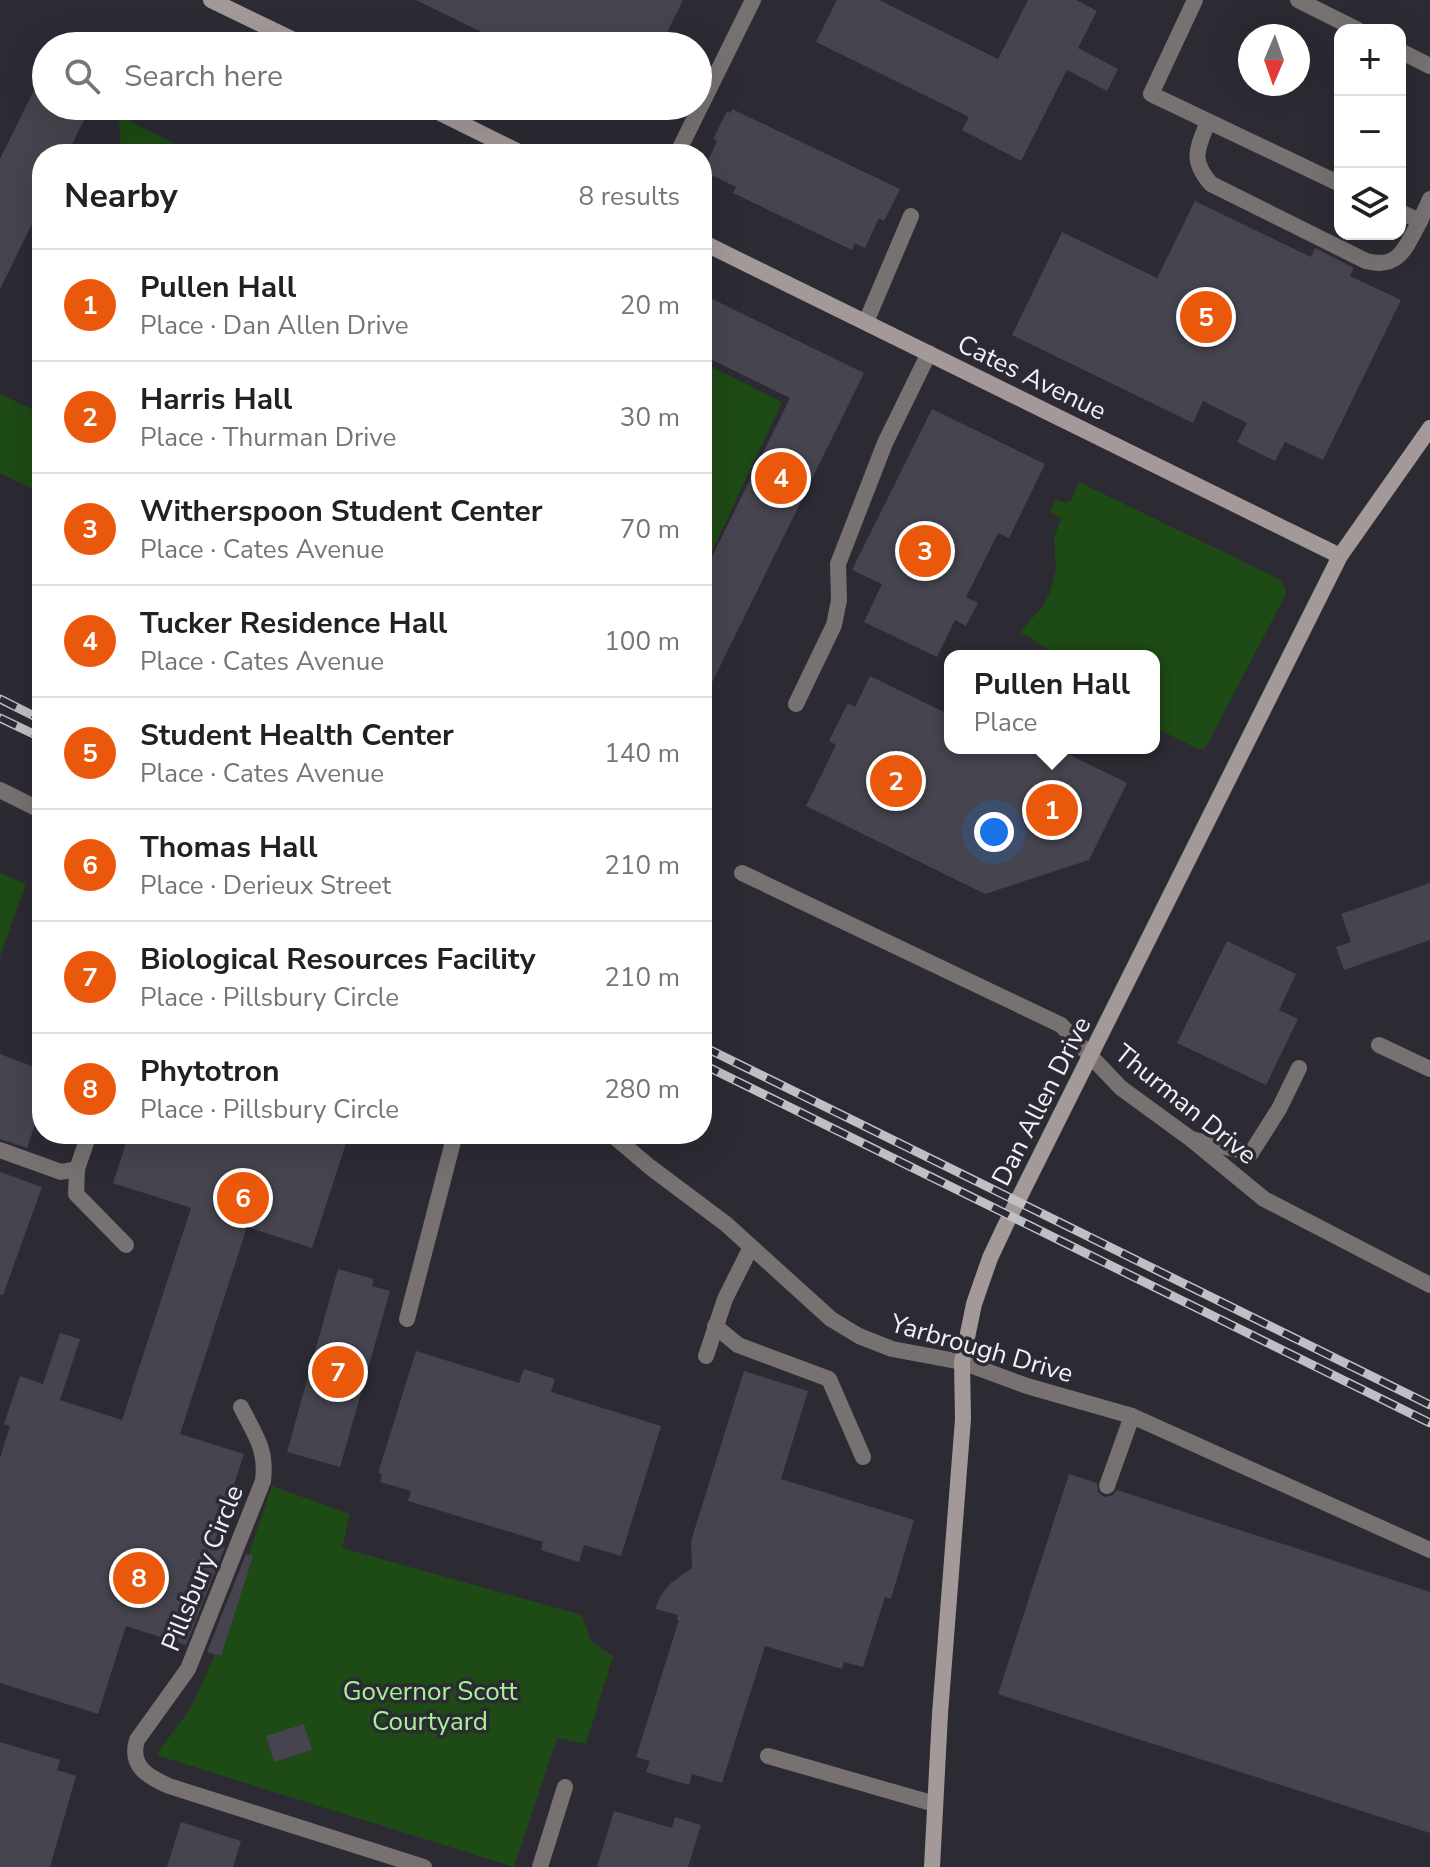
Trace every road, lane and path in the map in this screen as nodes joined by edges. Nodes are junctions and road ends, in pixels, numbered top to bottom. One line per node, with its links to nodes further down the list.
1 (211, 0): 6 (street)
2 (753, 0): 9 (street)
3 (1195, 0): 12 (street)
4 (1298, 0): 5 (street)
5 (1346, 24)
6 (277, 32)
7 (1406, 54): 8 (street)
8 (1430, 66)
9 (712, 83)
10 (454, 120): 13 (street)
11 (694, 120): 14 (street)
12 (1208, 122): 15 (street); 19 (street)
13 (503, 144)
14 (682, 144)
15 (1334, 181)
16 (1430, 199): 19 (street)
17 (1406, 215): 19 (street)
18 (911, 216): 21 (street)
19 (1420, 221)
20 (712, 247): 21 (street, Cates Avenue)
21 (866, 322): 22 (street, Cates Avenue)
22 (929, 353): 24 (street, Cates Avenue); 25 (street)
23 (1430, 428): 24 (street, Dan Allen Drive)
24 (1340, 556): 30 (street, Dan Allen Drive)
25 (796, 704)
26 (0, 790): 27 (street)
27 (32, 806)
28 (742, 873): 30 (street, Thurman Drive)
29 (1379, 1045): 32 (street)
30 (1091, 1057): 33 (street, Thurman Drive); 45 (street, Dan Allen Drive)
31 (1299, 1068): 33 (street)
32 (1430, 1069)
33 (1191, 1139): 41 (street, Thurman Drive)
34 (86, 1144): 38 (street)
35 (452, 1144): 42 (street)
36 (623, 1144): 40 (street, Yarbrough Drive)
37 (0, 1150): 38 (street)
38 (77, 1169): 39 (street)
39 (126, 1245)
40 (751, 1247): 43 (street); 45 (street, Yarbrough Drive)
41 (1430, 1285)
42 (407, 1319)
43 (715, 1326): 44 (street); 48 (street)
44 (706, 1356)
45 (962, 1362): 47 (street, Yarbrough Drive); 53 (street, Dan Allen Drive)
46 (241, 1407): 54 (street, Pillsbury Circle)
47 (1132, 1416): 49 (street); 50 (street, Yarbrough Drive)
48 (863, 1457)
49 (1107, 1486)
50 (1430, 1550)
51 (768, 1756): 53 (street)
52 (565, 1787): 55 (street)
53 (935, 1804): 56 (street, Dan Allen Drive)
54 (424, 1867)
55 (540, 1867)
56 (932, 1867)

